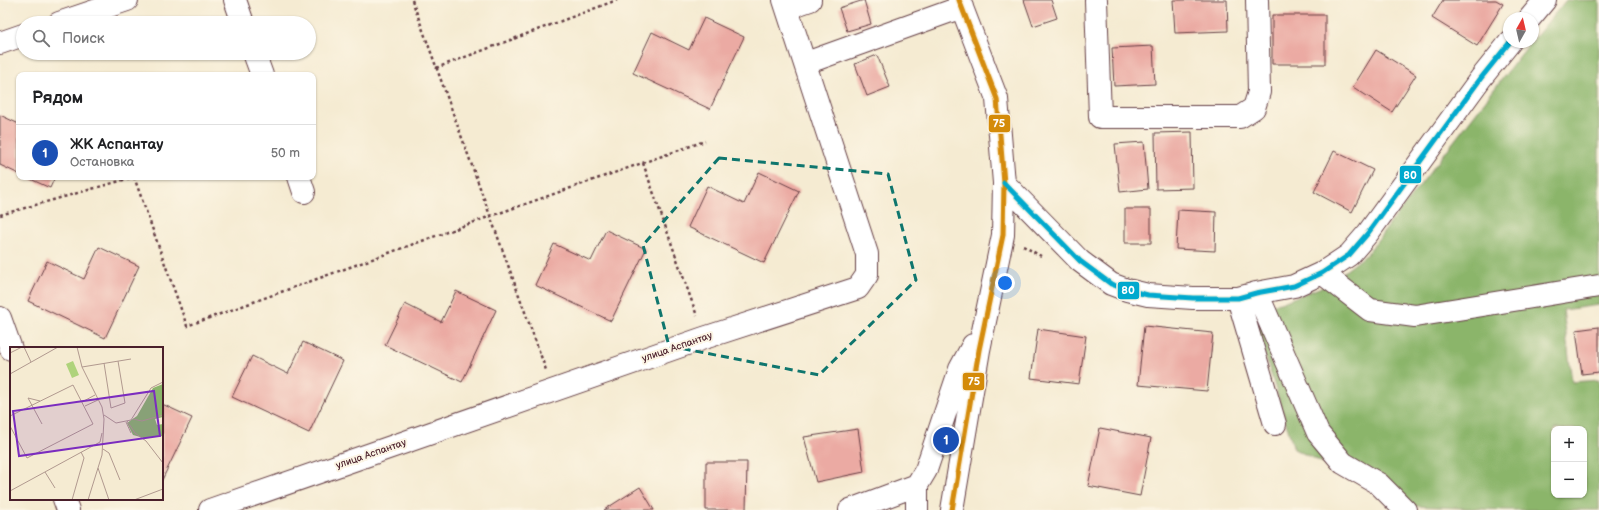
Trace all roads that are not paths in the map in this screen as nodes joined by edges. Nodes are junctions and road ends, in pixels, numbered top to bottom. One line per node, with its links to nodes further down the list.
1 (127, 0): 10 (street)
2 (235, 0): 11 (street)
3 (810, 0): 7 (street)
4 (1096, 0): 5 (street)
5 (1257, 0)
6 (1545, 0): 9 (street)
7 (786, 4): 16 (street, улица Аспантау)
8 (961, 4): 16 (street); 18 (street)
9 (1535, 12)
10 (80, 16)
11 (241, 16)
12 (16, 37): 13 (street)
13 (0, 43)
14 (1505, 48): 19 (street)
15 (257, 60): 17 (street)
16 (806, 63): 29 (street, улица Аспантау)
17 (261, 72)
18 (1004, 183): 21 (street); 23 (street)
19 (1322, 274): 20 (street); 21 (street)
20 (1599, 286)
21 (1247, 296): 25 (street); 33 (street)
22 (0, 318): 24 (street)
23 (985, 322): 26 (street); 32 (street)
24 (10, 347)
25 (1275, 424)
26 (917, 485): 30 (street); 31 (street)
27 (64, 500): 28 (street)
28 (68, 510)
29 (210, 510)
30 (850, 510)
31 (917, 510)
32 (952, 510)
33 (1405, 510)

